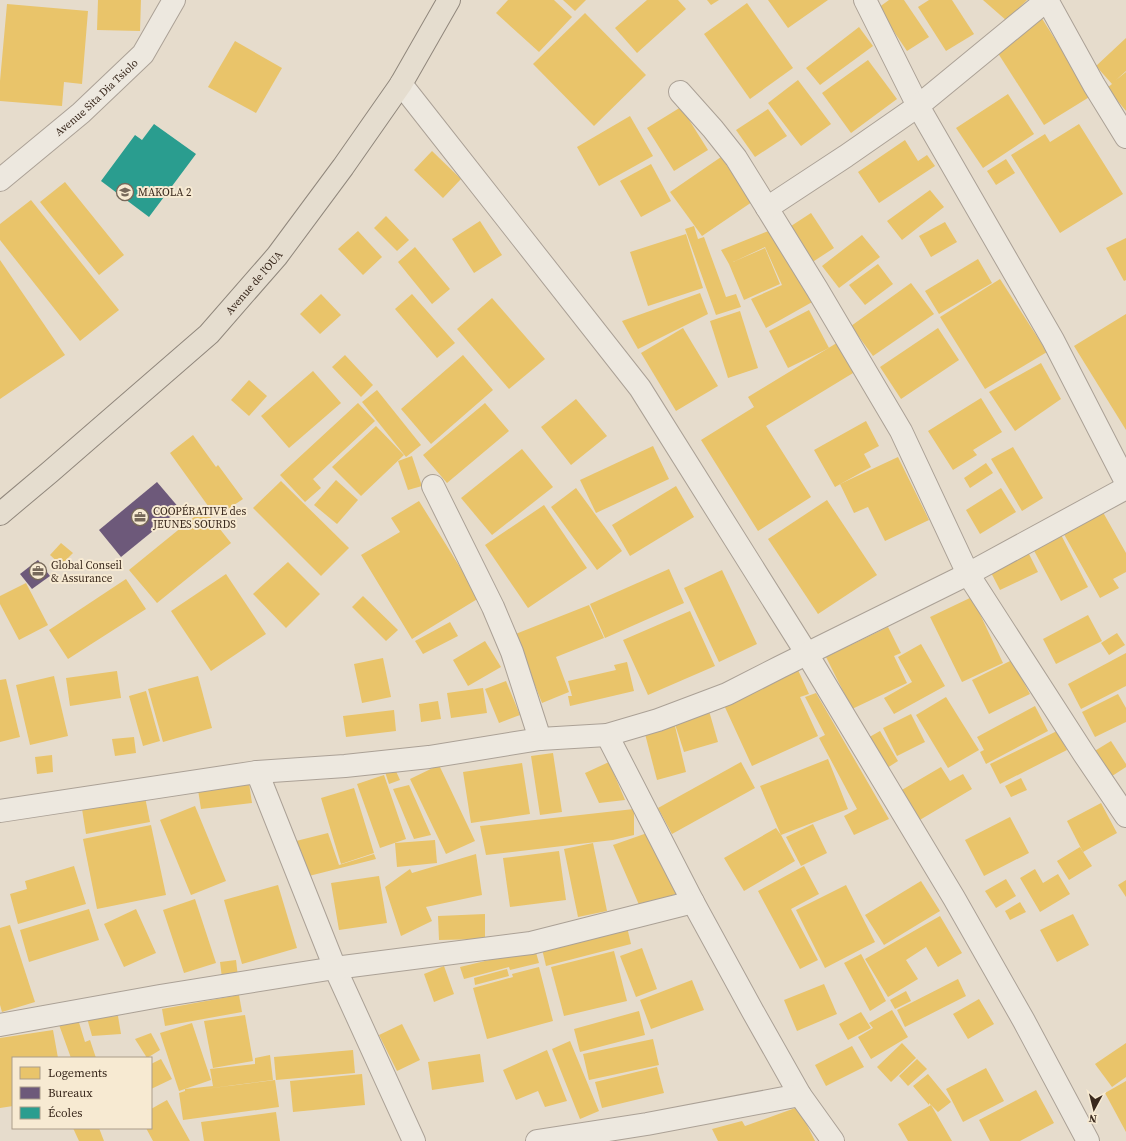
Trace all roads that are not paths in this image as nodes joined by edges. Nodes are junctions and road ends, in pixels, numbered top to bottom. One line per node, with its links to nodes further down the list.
1 (174, 0): 9 (street, Avenue Sita Dia Tsiolo)
2 (449, 0): 5 (main road, Avenue de l'OUA)
3 (865, 0): 7 (street)
4 (1047, 0): 7 (street); 8 (street)
5 (401, 84): 14 (main road, Avenue de l'OUA); 16 (street)
6 (680, 92): 10 (street)
7 (918, 106): 10 (street); 11 (street)
8 (1126, 136)
9 (0, 180)
10 (767, 208): 15 (street)
11 (1126, 482)
12 (432, 486): 18 (street)
13 (1126, 488): 15 (street)
14 (0, 514)
15 (968, 574): 16 (street); 21 (street)
16 (807, 654): 17 (street); 29 (street)
17 (607, 734): 18 (street); 22 (street)
18 (540, 739): 19 (street)
19 (257, 772): 20 (street); 23 (street)
20 (0, 811)
21 (1126, 816)
22 (692, 902): 23 (street); 25 (street)
23 (335, 968): 24 (street); 26 (street)
24 (0, 1025)
25 (800, 1095): 27 (street); 28 (street)
26 (414, 1141)
27 (537, 1141)
28 (833, 1141)
29 (1088, 1141)

